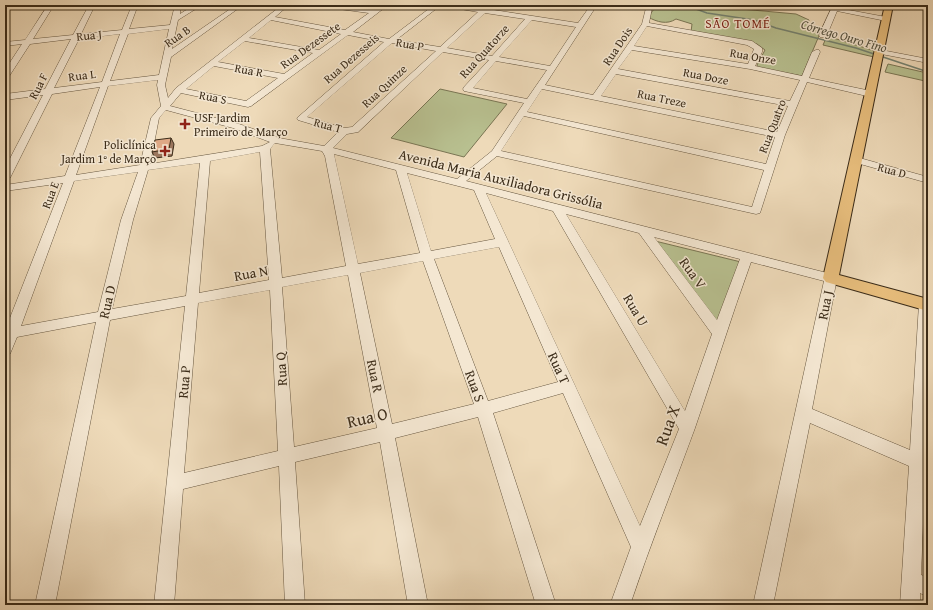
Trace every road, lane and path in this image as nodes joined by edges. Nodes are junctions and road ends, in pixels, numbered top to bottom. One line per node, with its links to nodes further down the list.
1 (9, 5): 18 (street)
2 (51, 5): 33 (street)
3 (92, 5): 30 (street, Rua F)
4 (135, 5): 27 (street, Rua E)
5 (178, 5): 24 (street)
6 (199, 5): 24 (street)
7 (240, 5): 40 (street, Rua B)
8 (286, 5): 21 (street, Rua D)
9 (324, 5): 20 (street)
10 (385, 5): 20 (street, Rua Dezessete)
11 (438, 5): 32 (street, Rua Dezesseis)
12 (449, 5): 19 (street)
13 (571, 5): 16 (street)
14 (647, 5): 25 (street, Rua Dois)
15 (889, 5): 23 (main road, Rua J)
16 (593, 7): 26 (street)
17 (835, 7): 23 (street); 29 (street)
18 (5, 10)
19 (484, 11): 22 (street); 36 (street, Rua Quinze)
20 (375, 12): 28 (street, Rua Dezessete)
21 (270, 18): 28 (street, Rua P); 31 (street, Rua D)
22 (530, 18): 26 (street); 41 (street, Rua Quatorze)
23 (886, 19): 39 (main road, Rua J)
24 (174, 23): 27 (street, Rua J); 40 (street)
25 (645, 24): 35 (street, Rua Dois); 44 (street)
26 (581, 26): 45 (street)
27 (125, 32): 30 (street, Rua J); 51 (street, Rua E)
28 (347, 32): 32 (street, Rua P); 37 (street, Rua Dezessete)
29 (823, 35)
30 (77, 37): 33 (street, Rua J); 54 (street, Rua F)
31 (243, 39): 37 (street); 43 (street, Rua D)
32 (390, 41): 36 (street, Rua P); 63 (street, Rua Dezesseis)
33 (28, 42): 34 (street, Rua J); 47 (street)
34 (5, 44)
35 (630, 47): 44 (street, Rua Onze); 46 (street, Rua Dois)
36 (442, 50): 41 (street, Rua P); 64 (street, Rua Quinze)
37 (320, 52): 49 (street, Rua Dezessete)
38 (816, 52): 50 (street, Rua Quatro)
39 (878, 54): 42 (street); 55 (main road, Rua J)
40 (166, 57): 48 (street)
41 (493, 59): 45 (street, Rua P); 58 (street, Rua Quatorze)
42 (928, 61)
43 (214, 64): 49 (street, Rua R); 53 (street, Rua D)
44 (750, 67): 50 (street, Rua Onze)
45 (550, 68): 52 (street)
46 (614, 71): 57 (street, Rua Dois); 60 (street, Rua Doze)
47 (5, 76)
48 (162, 77): 51 (street, Rua L); 61 (street)
49 (285, 77): 59 (street, Rua Dezessete)
50 (804, 78): 55 (street, Rua Onze); 60 (street, Rua Quatro)
51 (106, 84): 54 (street, Rua L); 76 (street, Rua E)
52 (539, 86): 57 (street, Rua Treze); 58 (street)
53 (179, 90): 59 (street, Rua S); 61 (street, Rua D)
54 (49, 91): 56 (street, Rua L); 75 (street, Rua F)
55 (871, 94): 71 (main road, Rua J)
56 (5, 97)
57 (596, 97): 66 (street, Rua Treze)
58 (528, 102): 62 (street)
59 (248, 104)
60 (793, 104): 66 (street, Rua Quatro)
61 (165, 107): 67 (street, Avenida Maria Auxiliadora Grissólia); 72 (street, Rua D)
62 (521, 113): 69 (street); 74 (street)
63 (301, 118): 65 (street, Rua T)
64 (355, 130): 65 (street, Rua T)
65 (344, 131): 68 (street)
66 (780, 135): 74 (street, Rua Quatro)
67 (271, 144): 68 (street, Avenida Maria Auxiliadora Grissólia); 70 (street); 88 (street, Rua Q)
68 (326, 149): 73 (street, Avenida Maria Auxiliadora Grissólia); 86 (street, Rua R)
69 (495, 152): 74 (street, Rua Quatro); 78 (street)
70 (205, 158): 72 (street); 89 (street, Rua P)
71 (856, 160): 77 (street, Rua D); 87 (main road, Rua J)
72 (144, 168): 76 (street); 91 (street, Rua D)
73 (400, 168): 78 (street, Avenida Maria Auxiliadora Grissólia); 84 (street, Rua S)
74 (769, 168)
75 (5, 178)
76 (70, 178): 79 (street); 93 (street, Rua E)
77 (928, 180)
78 (458, 183): 80 (street, Avenida Maria Auxiliadora Grissólia)
79 (5, 188)
80 (478, 188): 81 (street, Avenida Maria Auxiliadora Grissólia); 83 (street, Rua T)
81 (557, 208): 82 (street, Avenida Maria Auxiliadora Grissólia); 98 (street, Rua U)
82 (643, 230): 85 (street, Avenida Maria Auxiliadora Grissólia); 92 (street, Rua V)
83 (502, 242): 84 (street, Rua N); 95 (street, Rua T)
84 (428, 256): 86 (street, Rua N); 96 (street, Rua S)
85 (747, 257): 87 (street, Avenida Maria Auxiliadora Grissólia); 92 (street, Rua X)
86 (353, 270): 88 (street, Rua N); 99 (street, Rua R)
87 (830, 278): 90 (main road); 97 (street, Rua J)
88 (276, 284): 89 (street, Rua N); 100 (street, Rua Q)
89 (192, 299): 91 (street, Rua N); 102 (street, Rua P)
90 (926, 304): 101 (street)
91 (104, 315): 93 (street, Rua N); 105 (street, Rua D)
92 (719, 333): 98 (street, Rua X)
93 (8, 334): 94 (street, Rua E)
94 (5, 350)
95 (568, 386): 96 (street, Rua O); 103 (street, Rua T)
96 (484, 410): 99 (street, Rua O); 109 (street, Rua S)
97 (804, 413): 101 (street); 111 (street, Rua J)
98 (687, 428): 103 (street, Rua X)
99 (386, 432): 100 (street, Rua O); 108 (street, Rua R)
100 (285, 456): 102 (street, Rua O); 107 (street, Rua Q)
101 (923, 464): 104 (street)
102 (175, 483): 106 (street, Rua P)
103 (640, 547): 110 (street, Rua X)
104 (920, 584): 112 (street)
105 (45, 605)
106 (164, 605)
107 (295, 605)
108 (418, 605)
109 (546, 605)
110 (620, 605)
111 (763, 605)
112 (910, 605)

